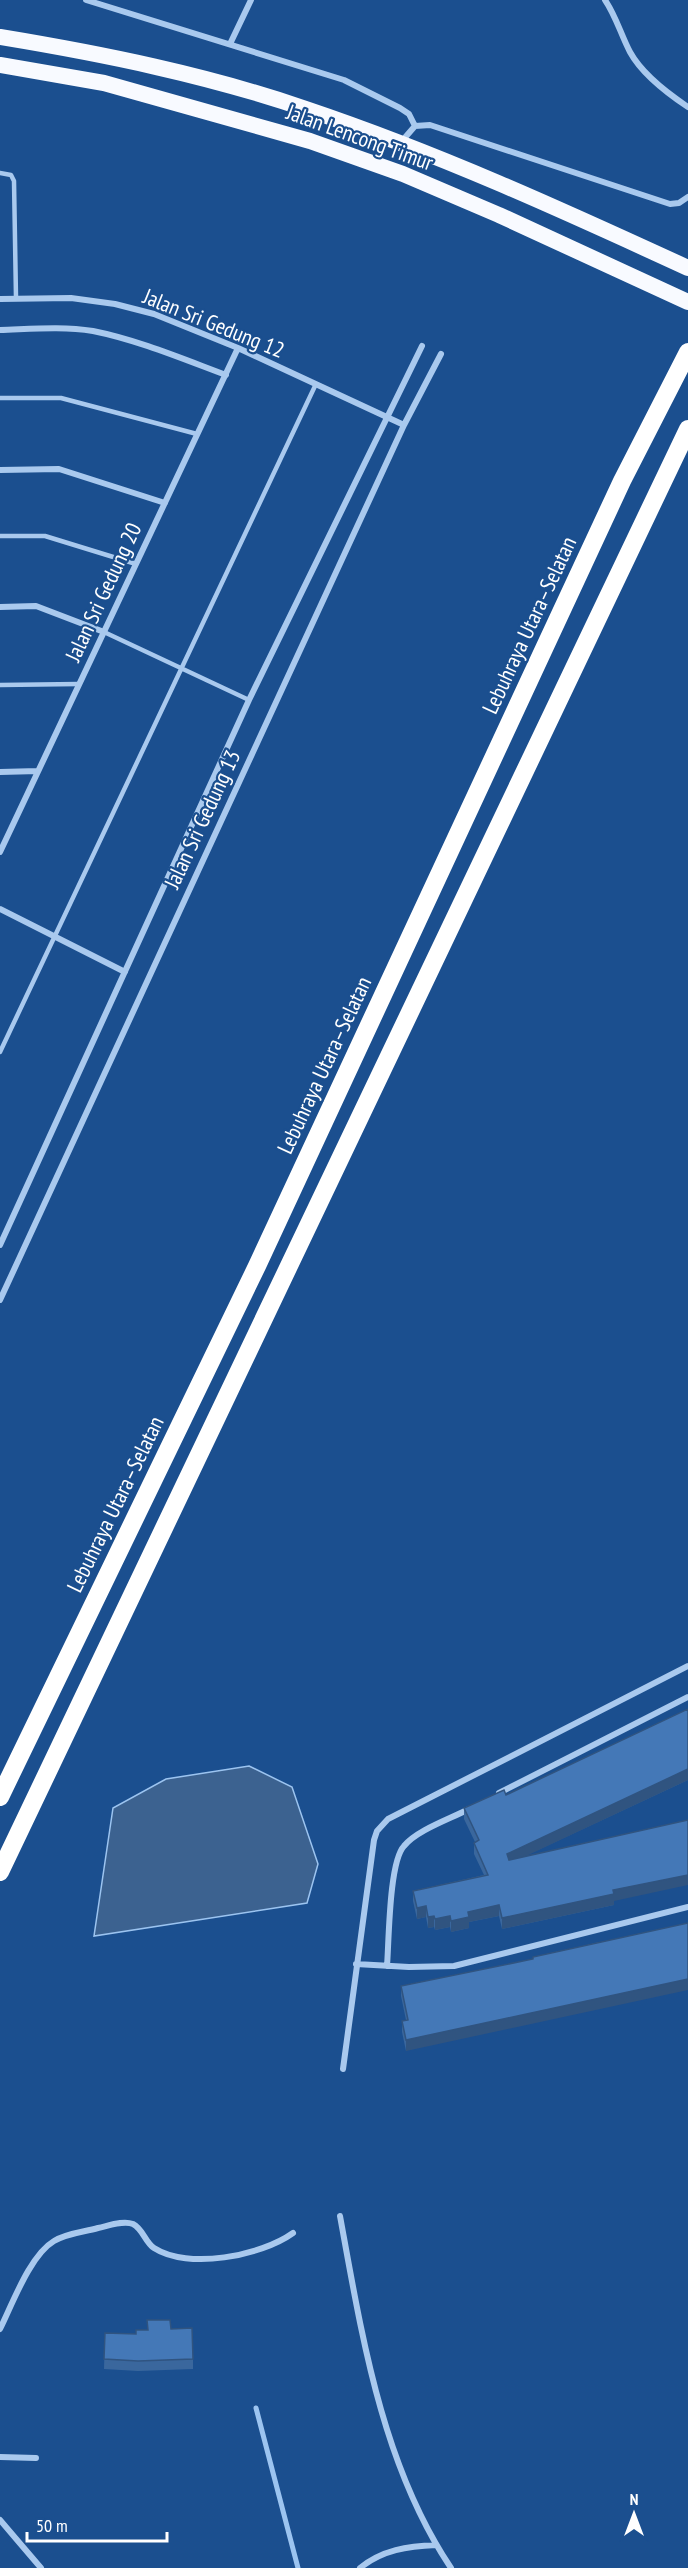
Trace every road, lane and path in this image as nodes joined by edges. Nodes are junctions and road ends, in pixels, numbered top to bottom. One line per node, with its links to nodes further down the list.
1 (86, 0): 5 (street)
2 (120, 0): 5 (street)
3 (251, 0): 7 (street)
4 (605, 0): 9 (street)
5 (118, 10): 7 (street)
6 (0, 37): 11 (highway, Jalan Lencong Timur)
7 (230, 44): 10 (street)
8 (0, 65): 17 (highway, Jalan Lencong Timur)
9 (688, 107)
10 (416, 126): 11 (street); 13 (street)
11 (401, 143): 14 (highway, Jalan Lencong Timur)
12 (0, 173): 15 (lane)
13 (688, 197)
14 (688, 268)
15 (16, 298): 16 (street, Jalan Sri Gedung 12); 20 (street, Jalan Sri Gedung 12)
16 (0, 299)
17 (688, 302)
18 (0, 330): 23 (street, Jalan Sri Gedung 12)
19 (422, 346): 26 (street, Jalan Sri Gedung 13)
20 (238, 348): 23 (street, Jalan Sri Gedung 20); 24 (street, Jalan Sri Gedung 12)
21 (688, 352): 52 (highway, Lebuhraya Utara–Selatan)
22 (441, 354): 27 (street, Jalan Sri Gedung 13)
23 (226, 375): 29 (street, Jalan Sri Gedung 20)
24 (315, 386): 26 (street, Jalan Sri Gedung 12); 36 (lane)
25 (0, 399): 29 (lane)
26 (385, 417): 27 (street, Jalan Sri Gedung 12); 39 (street, Jalan Sri Gedung 13)
27 (404, 425): 48 (street, Jalan Sri Gedung 13)
28 (688, 429): 54 (highway)
29 (197, 434): 31 (street, Jalan Sri Gedung 20)
30 (0, 470): 31 (street)
31 (165, 503): 33 (street, Jalan Sri Gedung 20)
32 (0, 536): 33 (lane)
33 (136, 564): 35 (street, Jalan Sri Gedung 20)
34 (0, 607): 35 (street)
35 (104, 633): 36 (lane); 37 (street, Jalan Sri Gedung 20)
36 (182, 669): 39 (lane); 44 (lane)
37 (80, 684): 38 (lane); 40 (street, Jalan Sri Gedung 20)
38 (0, 686)
39 (249, 700): 45 (street, Jalan Sri Gedung 13)
40 (38, 771): 41 (street); 42 (street, Jalan Sri Gedung 20)
41 (0, 772)
42 (0, 852)
43 (0, 909): 44 (street)
44 (56, 937): 45 (street); 46 (lane)
45 (124, 972): 47 (street, Jalan Sri Gedung 13)
46 (0, 1052)
47 (0, 1245)
48 (0, 1300)
49 (688, 1666): 56 (street)
50 (688, 1697): 51 (street)
51 (496, 1795)
52 (0, 1797)
53 (475, 1806): 57 (street)
54 (0, 1872)
55 (688, 1907): 57 (street)
56 (356, 1964): 57 (street); 58 (street)
57 (387, 1966)
58 (343, 2069)
59 (340, 2216): 65 (street)
60 (293, 2233): 61 (street)
61 (0, 2330)
62 (0, 2457): 63 (street)
63 (36, 2458)
64 (0, 2520): 66 (street)
65 (435, 2545): 67 (street); 68 (street)
66 (41, 2568)
67 (360, 2568)
68 (451, 2568)

